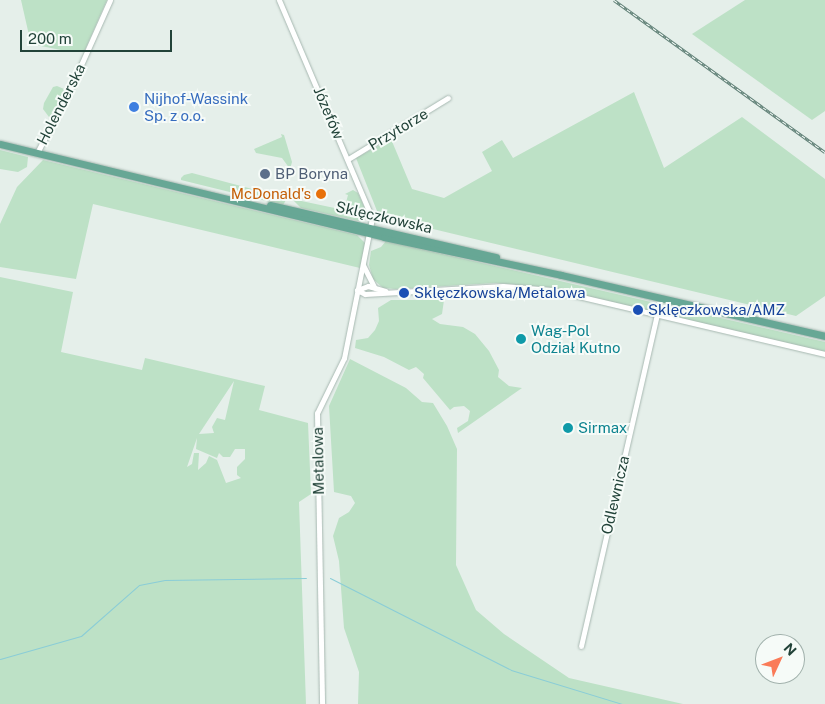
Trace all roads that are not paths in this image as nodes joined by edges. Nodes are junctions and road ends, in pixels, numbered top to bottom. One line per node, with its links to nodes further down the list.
1 (110, 0): 5 (street, Holenderska)
2 (279, 0): 6 (street, Józefów)
3 (448, 98): 6 (street, Przytorze)
4 (0, 144): 5 (main road, Sklęczkowska)
5 (37, 153): 7 (main road, Sklęczkowska)
6 (348, 159): 7 (street, Józefów)
7 (370, 231): 8 (street, Metalowa); 13 (main road, Sklęczkowska)
8 (363, 265): 9 (street); 10 (street, Metalowa)
9 (374, 287): 10 (street); 11 (street)
10 (357, 290): 11 (street); 16 (street, Metalowa)
11 (387, 292): 12 (street)
12 (657, 314): 14 (street); 15 (street, Odlewnicza)
13 (825, 336)
14 (825, 354)
15 (581, 646)
16 (322, 704)

